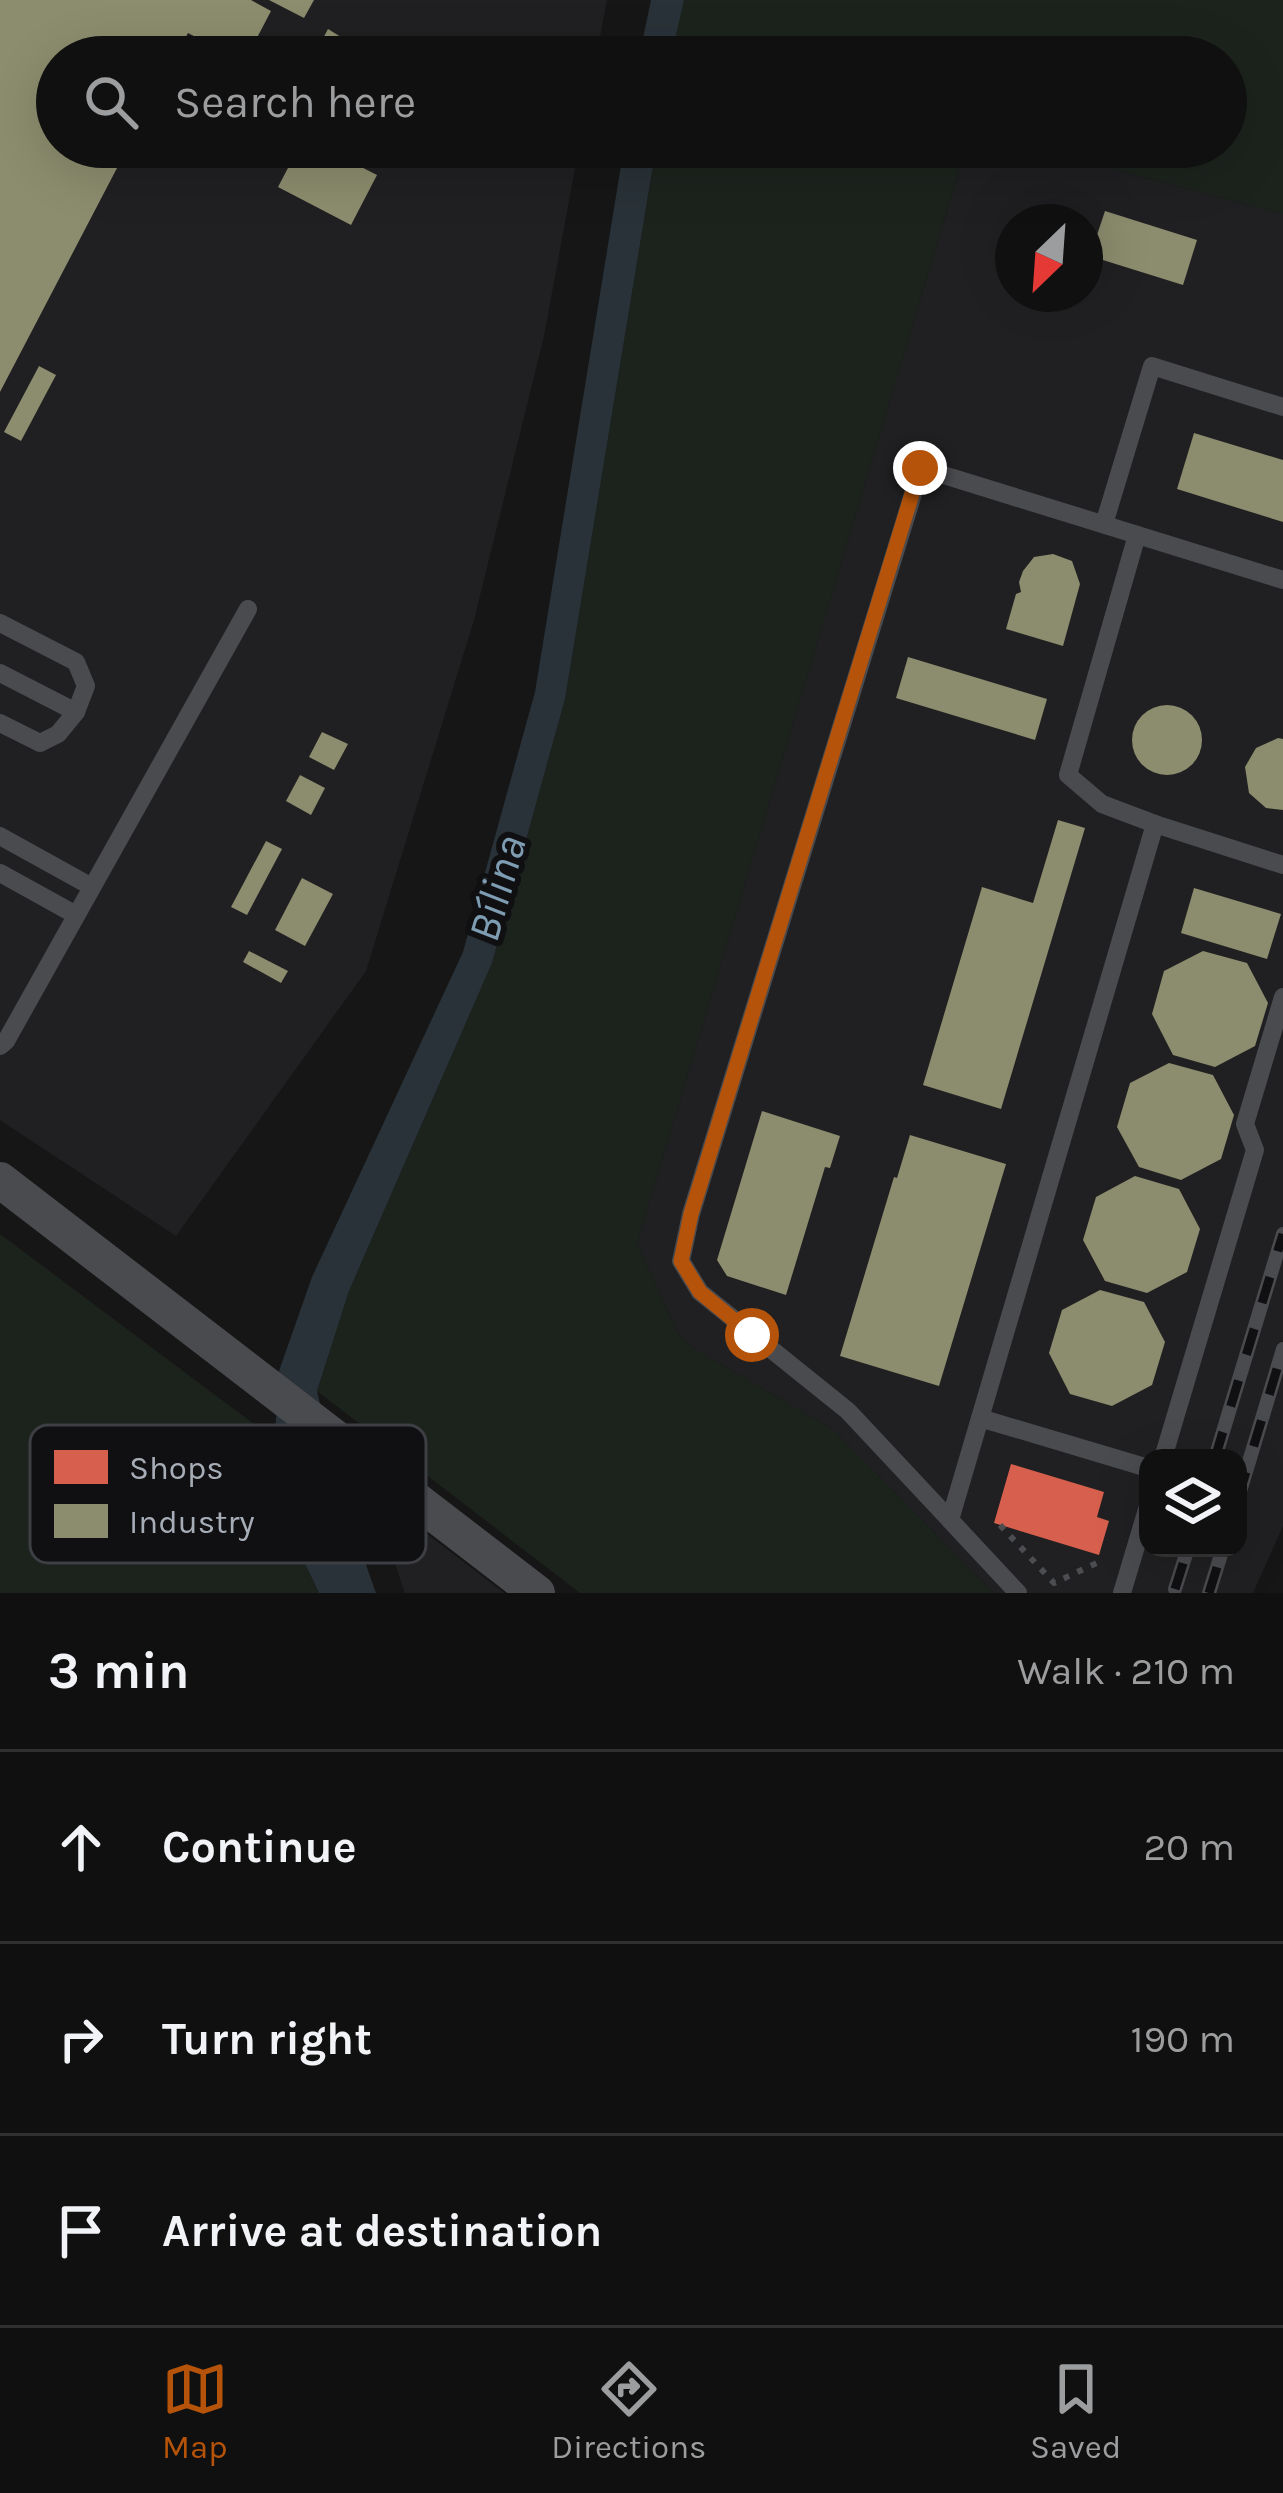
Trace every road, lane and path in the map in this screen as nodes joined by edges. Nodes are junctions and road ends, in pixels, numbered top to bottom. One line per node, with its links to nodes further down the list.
1 (1283, 406): 2 (lane)
2 (1104, 524): 3 (lane); 24 (lane)
3 (1137, 535): 4 (lane); 10 (lane)
4 (1283, 580)
5 (248, 609): 14 (lane)
6 (0, 622): 8 (lane)
7 (0, 673): 8 (lane)
8 (76, 712): 9 (lane)
9 (0, 723)
10 (1155, 824): 12 (lane); 19 (lane)
11 (0, 836): 14 (lane)
12 (1283, 865)
13 (0, 873): 15 (lane)
14 (92, 887): 15 (lane)
15 (76, 915): 17 (lane)
16 (1283, 997): 21 (lane)
17 (0, 1046)
18 (0, 1180): 20 (street)
19 (980, 1418): 22 (lane); 24 (lane)
20 (318, 1425)
21 (1165, 1449)
22 (1139, 1465)
23 (426, 1508): 28 (street)
24 (950, 1520): 29 (lane)
25 (1000, 1525): 27 (path)
26 (1139, 1536): 30 (lane)
27 (1103, 1560)
28 (537, 1593)
29 (1018, 1593)
30 (1122, 1593)

